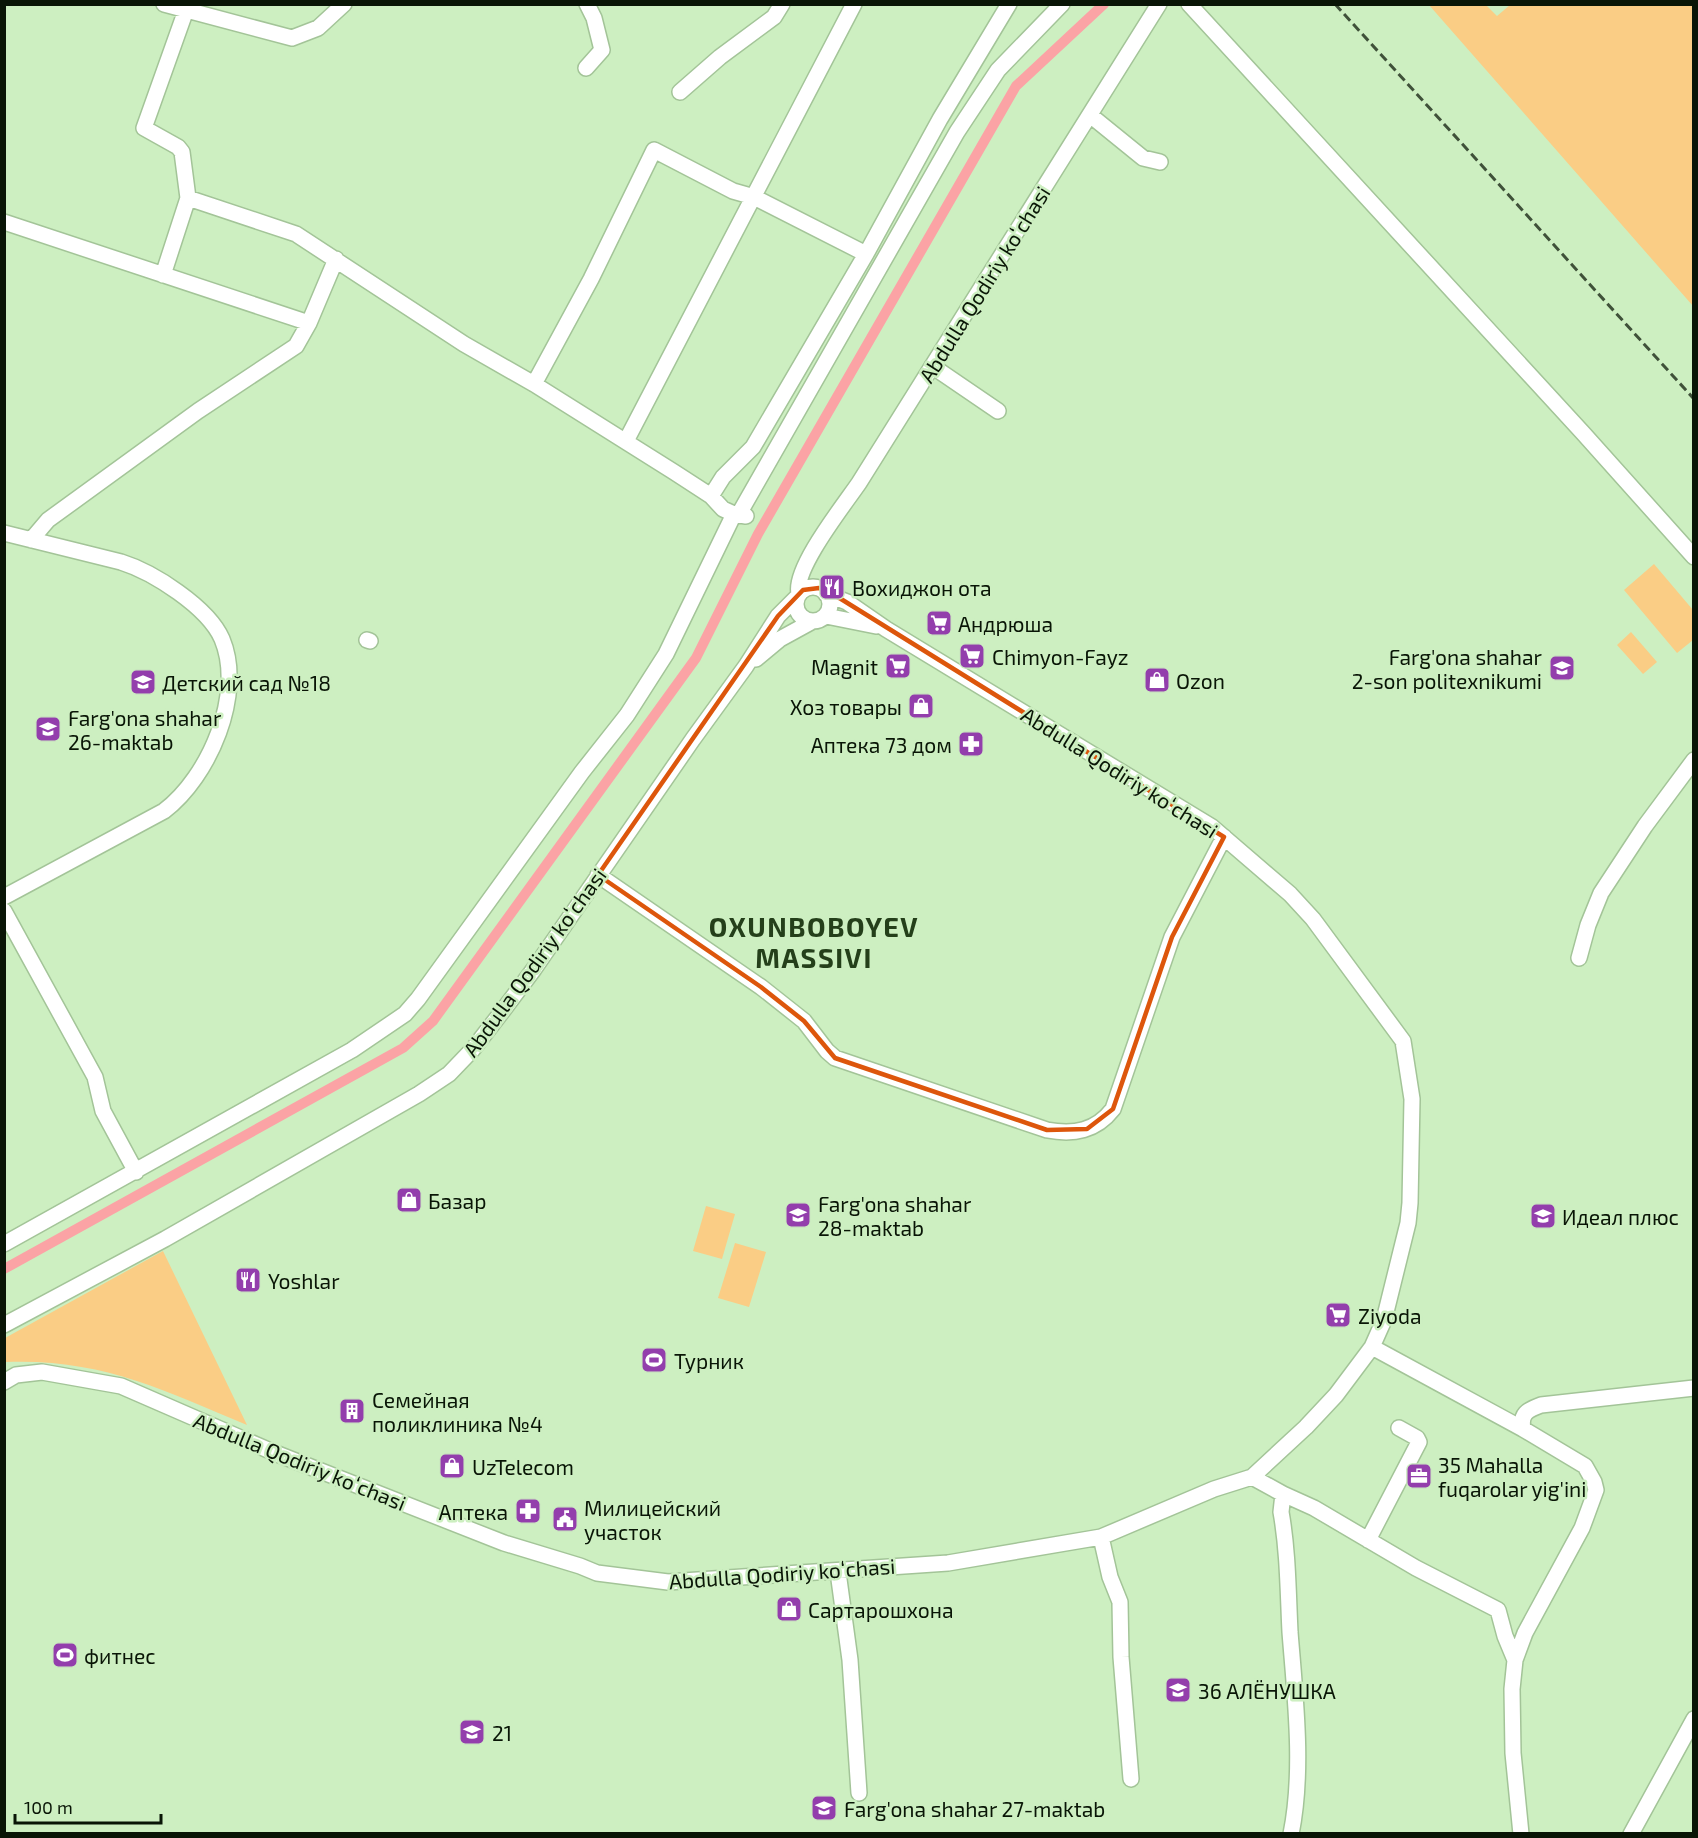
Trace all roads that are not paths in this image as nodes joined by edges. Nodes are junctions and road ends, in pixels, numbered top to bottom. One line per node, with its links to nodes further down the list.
1 (164, 4): 10 (street)
2 (344, 4): 11 (street)
3 (587, 4): 12 (street)
4 (782, 4): 13 (street)
5 (854, 4): 16 (street)
6 (1009, 4): 19 (street)
7 (1062, 4): 28 (street)
8 (1159, 4): 14 (street, Abdulla Qodiriy koʻchasi)
9 (1189, 4): 31 (street)
10 (186, 10): 11 (street); 17 (street)
11 (206, 10)
12 (586, 68)
13 (680, 92)
14 (1090, 115): 15 (street); 23 (street, Abdulla Qodiriy koʻchasi)
15 (1160, 162)
16 (754, 197): 19 (street); 24 (street); 26 (street)
17 (188, 198): 20 (street); 21 (street)
18 (4, 222): 21 (street)
19 (866, 254): 27 (street)
20 (336, 260): 22 (street); 24 (street)
21 (163, 275): 22 (street)
22 (309, 323): 30 (street)
23 (932, 366): 25 (street); 32 (street, Abdulla Qodiriy koʻchasi)
24 (534, 384): 26 (street)
25 (998, 411)
26 (626, 441): 27 (street)
27 (711, 496): 28 (street)
28 (740, 514): 45 (street)
29 (4, 533): 30 (street)
30 (31, 540): 42 (street)
31 (1694, 557)
32 (807, 562): 33 (street); 34 (street, Abdulla Qodiriy koʻchasi)
33 (823, 591): 34 (street); 35 (street); 37 (street, Abdulla Qodiriy koʻchasi)
34 (798, 596): 36 (street); 38 (street, Abdulla Qodiriy koʻchasi)
35 (826, 616): 36 (street, Abdulla Qodiriy koʻchasi); 37 (street, Abdulla Qodiriy koʻchasi)
36 (811, 622): 38 (street, Abdulla Qodiriy koʻchasi)
37 (885, 628): 40 (street, Abdulla Qodiriy koʻchasi)
38 (746, 666): 41 (street, Abdulla Qodiriy koʻchasi)
39 (1694, 760): 44 (street)
40 (1224, 837): 41 (street); 48 (street, Abdulla Qodiriy koʻchasi)
41 (598, 875): 47 (street, Abdulla Qodiriy koʻchasi)
42 (4, 897)
43 (4, 911): 45 (street)
44 (1579, 958)
45 (136, 1172): 46 (street)
46 (4, 1244)
47 (4, 1325)
48 (1372, 1347): 52 (street); 53 (street, Abdulla Qodiriy koʻchasi)
49 (8, 1375): 57 (street, Abdulla Qodiriy koʻchasi)
50 (1694, 1388): 52 (street)
51 (1399, 1428): 56 (street)
52 (1522, 1429): 58 (street)
53 (1252, 1477): 54 (street); 55 (street, Abdulla Qodiriy koʻchasi)
54 (1283, 1494): 56 (street); 62 (street)
55 (1101, 1537): 57 (street, Abdulla Qodiriy koʻchasi); 60 (street)
56 (1368, 1540): 58 (street)
57 (838, 1572): 61 (street)
58 (1515, 1660): 63 (street)
59 (1694, 1719): 64 (street)
60 (1131, 1779)
61 (860, 1793)
62 (1291, 1833)
63 (1521, 1833)
64 (1631, 1833)

